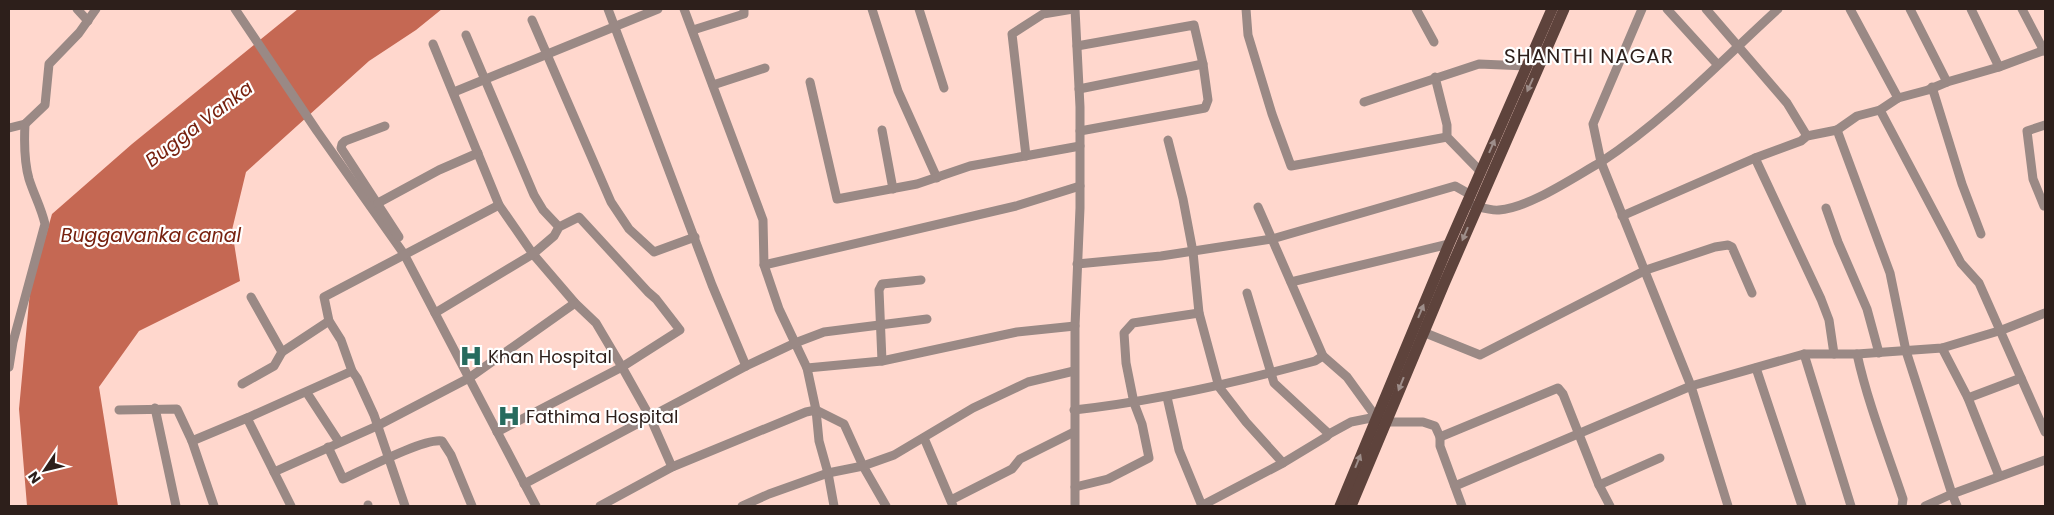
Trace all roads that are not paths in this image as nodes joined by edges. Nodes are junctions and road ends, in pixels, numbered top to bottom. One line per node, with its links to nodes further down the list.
1 (77, 9): 24 (street)
2 (96, 9): 24 (street)
3 (235, 9): 83 (street)
4 (608, 9): 25 (street)
5 (658, 9): 25 (street)
6 (684, 9): 26 (street)
7 (744, 9): 26 (street)
8 (872, 9): 67 (street)
9 (919, 9): 45 (street)
10 (1074, 9): 30 (street); 63 (street)
11 (1246, 9): 59 (street)
12 (1416, 9): 28 (street)
13 (1552, 9): 36 (main road)
14 (1564, 9): 70 (main road, one-way to 70)
15 (1642, 9): 65 (street)
16 (1666, 9): 35 (street)
17 (1706, 9): 31 (street)
18 (1776, 9): 31 (street)
19 (1850, 9): 48 (street)
20 (1910, 9): 42 (street)
21 (1971, 9): 37 (street)
22 (2022, 9): 32 (street)
23 (532, 20): 33 (street)
24 (88, 21): 51 (street)
25 (614, 26): 33 (street); 79 (street)
26 (693, 30): 43 (street)
27 (466, 35): 40 (street)
28 (1434, 42)
29 (433, 44): 47 (street)
30 (1077, 46): 34 (street); 46 (street)
31 (1736, 46): 35 (street); 58 (street)
32 (2044, 51): 37 (street)
33 (547, 52): 40 (street); 79 (street)
34 (1203, 64): 46 (street); 57 (street)
35 (1717, 64): 65 (street)
36 (1527, 66): 39 (street); 66 (main road, one-way to 36)
37 (1999, 67): 42 (street)
38 (765, 68): 43 (street)
39 (1435, 78): 49 (street); 59 (street)
40 (485, 79): 47 (street); 77 (street)
41 (810, 82): 69 (street)
42 (1947, 82): 44 (street)
43 (713, 85): 86 (street)
44 (1932, 87): 48 (street); 78 (street)
45 (944, 88)
46 (1079, 89): 57 (street)
47 (454, 92): 62 (street)
48 (1898, 98): 50 (street)
49 (1364, 102)
50 (1880, 110): 56 (street); 101 (street)
51 (25, 124): 54 (street); 114 (street)
52 (2045, 125): 73 (street)
53 (385, 126): 71 (street)
54 (9, 128)
55 (882, 130): 69 (street)
56 (1836, 130): 58 (street); 105 (street)
57 (1080, 132): 61 (street)
58 (1807, 136): 64 (street)
59 (1447, 138): 66 (street)
60 (1168, 140): 82 (street)
61 (1080, 146): 63 (street); 68 (street)
62 (478, 154): 71 (street); 72 (street)
63 (1026, 156): 67 (street)
64 (1755, 158): 76 (street); 109 (street)
65 (1601, 162): 70 (street); 76 (street)
66 (1481, 172): 70 (main road)
67 (937, 178): 69 (street)
68 (1080, 186): 85 (street); 86 (street)
69 (893, 189)
70 (1472, 202): 80 (street); 81 (main road); 102 (main road, one-way to 102)
71 (378, 203): 83 (street)
72 (499, 205): 83 (street); 84 (street)
73 (2044, 206)
74 (1258, 207): 80 (street)
75 (1826, 208): 107 (street)
76 (1622, 216): 87 (street)
77 (559, 227): 84 (street); 115 (street)
78 (1982, 234)
79 (695, 237): 113 (street)
80 (1272, 239): 82 (street); 89 (street)
81 (1449, 244): 89 (street); 136 (main road, one-way to 81)
82 (1192, 252): 85 (street); 95 (street)
83 (406, 253): 94 (street); 98 (street)
84 (533, 254): 93 (street); 94 (street)
85 (1078, 264): 100 (street)
86 (764, 265): 103 (street)
87 (1644, 271): 91 (street); 102 (street); 124 (street)
88 (922, 280): 99 (street)
89 (1291, 282): 111 (street)
90 (1247, 293): 120 (street)
91 (1752, 293)
92 (251, 296): 106 (street)
93 (575, 303): 115 (street); 121 (street)
94 (435, 313): 121 (street)
95 (1199, 313): 125 (street); 129 (street)
96 (2045, 313): 101 (street)
97 (927, 319): 99 (street)
98 (329, 321): 106 (street); 119 (street)
99 (881, 324): 103 (street); 112 (street)
100 (1075, 326): 112 (street); 118 (street)
101 (2002, 330): 104 (street); 122 (street)
102 (1423, 332): 136 (main road, one-way to 136)
103 (795, 343): 113 (street); 116 (street)
104 (1942, 348): 105 (street); 128 (street)
105 (1906, 351): 107 (street); 161 (street)
106 (282, 352): 123 (street)
107 (1879, 353): 110 (street)
108 (1804, 354): 109 (street); 117 (street); 181 (street)
109 (1834, 354): 110 (street)
110 (1857, 354): 182 (street)
111 (1323, 356): 120 (street); 136 (street)
112 (882, 361): 116 (street)
113 (746, 366): 134 (street)
114 (9, 367)
115 (622, 367): 134 (street); 138 (street)
116 (807, 368): 132 (street)
117 (1756, 368): 124 (street); 180 (street)
118 (1074, 371): 133 (street); 144 (street)
119 (352, 372): 126 (street); 137 (street)
120 (1270, 374): 125 (street); 141 (street)
121 (469, 378): 137 (street); 138 (street)
122 (2022, 378): 128 (street); 140 (street)
123 (242, 384)
124 (1691, 386): 142 (street); 179 (street)
125 (1219, 387): 127 (street); 151 (street)
126 (307, 393): 135 (street); 146 (street)
127 (1167, 397): 129 (street); 174 (street)
128 (1968, 398): 156 (street)
129 (1134, 403): 133 (street); 160 (street)
130 (155, 408): 131 (street); 145 (street); 163 (street)
131 (119, 410)
132 (816, 410): 152 (street); 153 (street); 155 (street)
133 (1074, 410): 139 (street)
134 (650, 417): 153 (street); 157 (street)
135 (248, 418): 145 (street); 154 (street)
136 (1381, 420): 141 (street); 143 (street); 175 (main road, one-way to 136); 176 (main road)
137 (377, 426): 146 (street); 148 (street)
138 (497, 432): 157 (street)
139 (1074, 432): 160 (street); 162 (street)
140 (2045, 432)
141 (1328, 434): 151 (street)
142 (1578, 434): 143 (street); 158 (street); 159 (street)
143 (1440, 437): 159 (street)
144 (924, 438): 152 (street); 162 (street)
145 (192, 441): 164 (street)
146 (338, 442): 147 (street)
147 (328, 447): 148 (street); 154 (street)
148 (389, 458): 166 (street); 167 (street)
149 (1660, 458): 158 (street)
150 (2045, 460): 156 (street)
151 (1284, 463): 174 (street)
152 (863, 466): 155 (street); 172 (street)
153 (672, 467): 169 (street)
154 (274, 472): 165 (street)
155 (828, 473): 170 (street); 171 (street)
156 (1999, 476): 161 (street)
157 (524, 484): 168 (street)
158 (1599, 485): 178 (street)
159 (1455, 486): 177 (street)
160 (1075, 487): 173 (street)
161 (1952, 494): 183 (street); 184 (street)
162 (952, 503)
163 (176, 506)
164 (214, 506)
165 (291, 506)
166 (405, 506)
167 (472, 506)
168 (536, 506)
169 (600, 506)
170 (742, 506)
171 (834, 506)
172 (886, 506)
173 (1075, 506)
174 (1202, 506)
175 (1340, 506)
176 (1351, 506)
177 (1462, 506)
178 (1610, 506)
179 (1728, 506)
180 (1802, 506)
181 (1852, 506)
182 (1902, 506)
183 (1923, 506)
184 (1957, 506)

